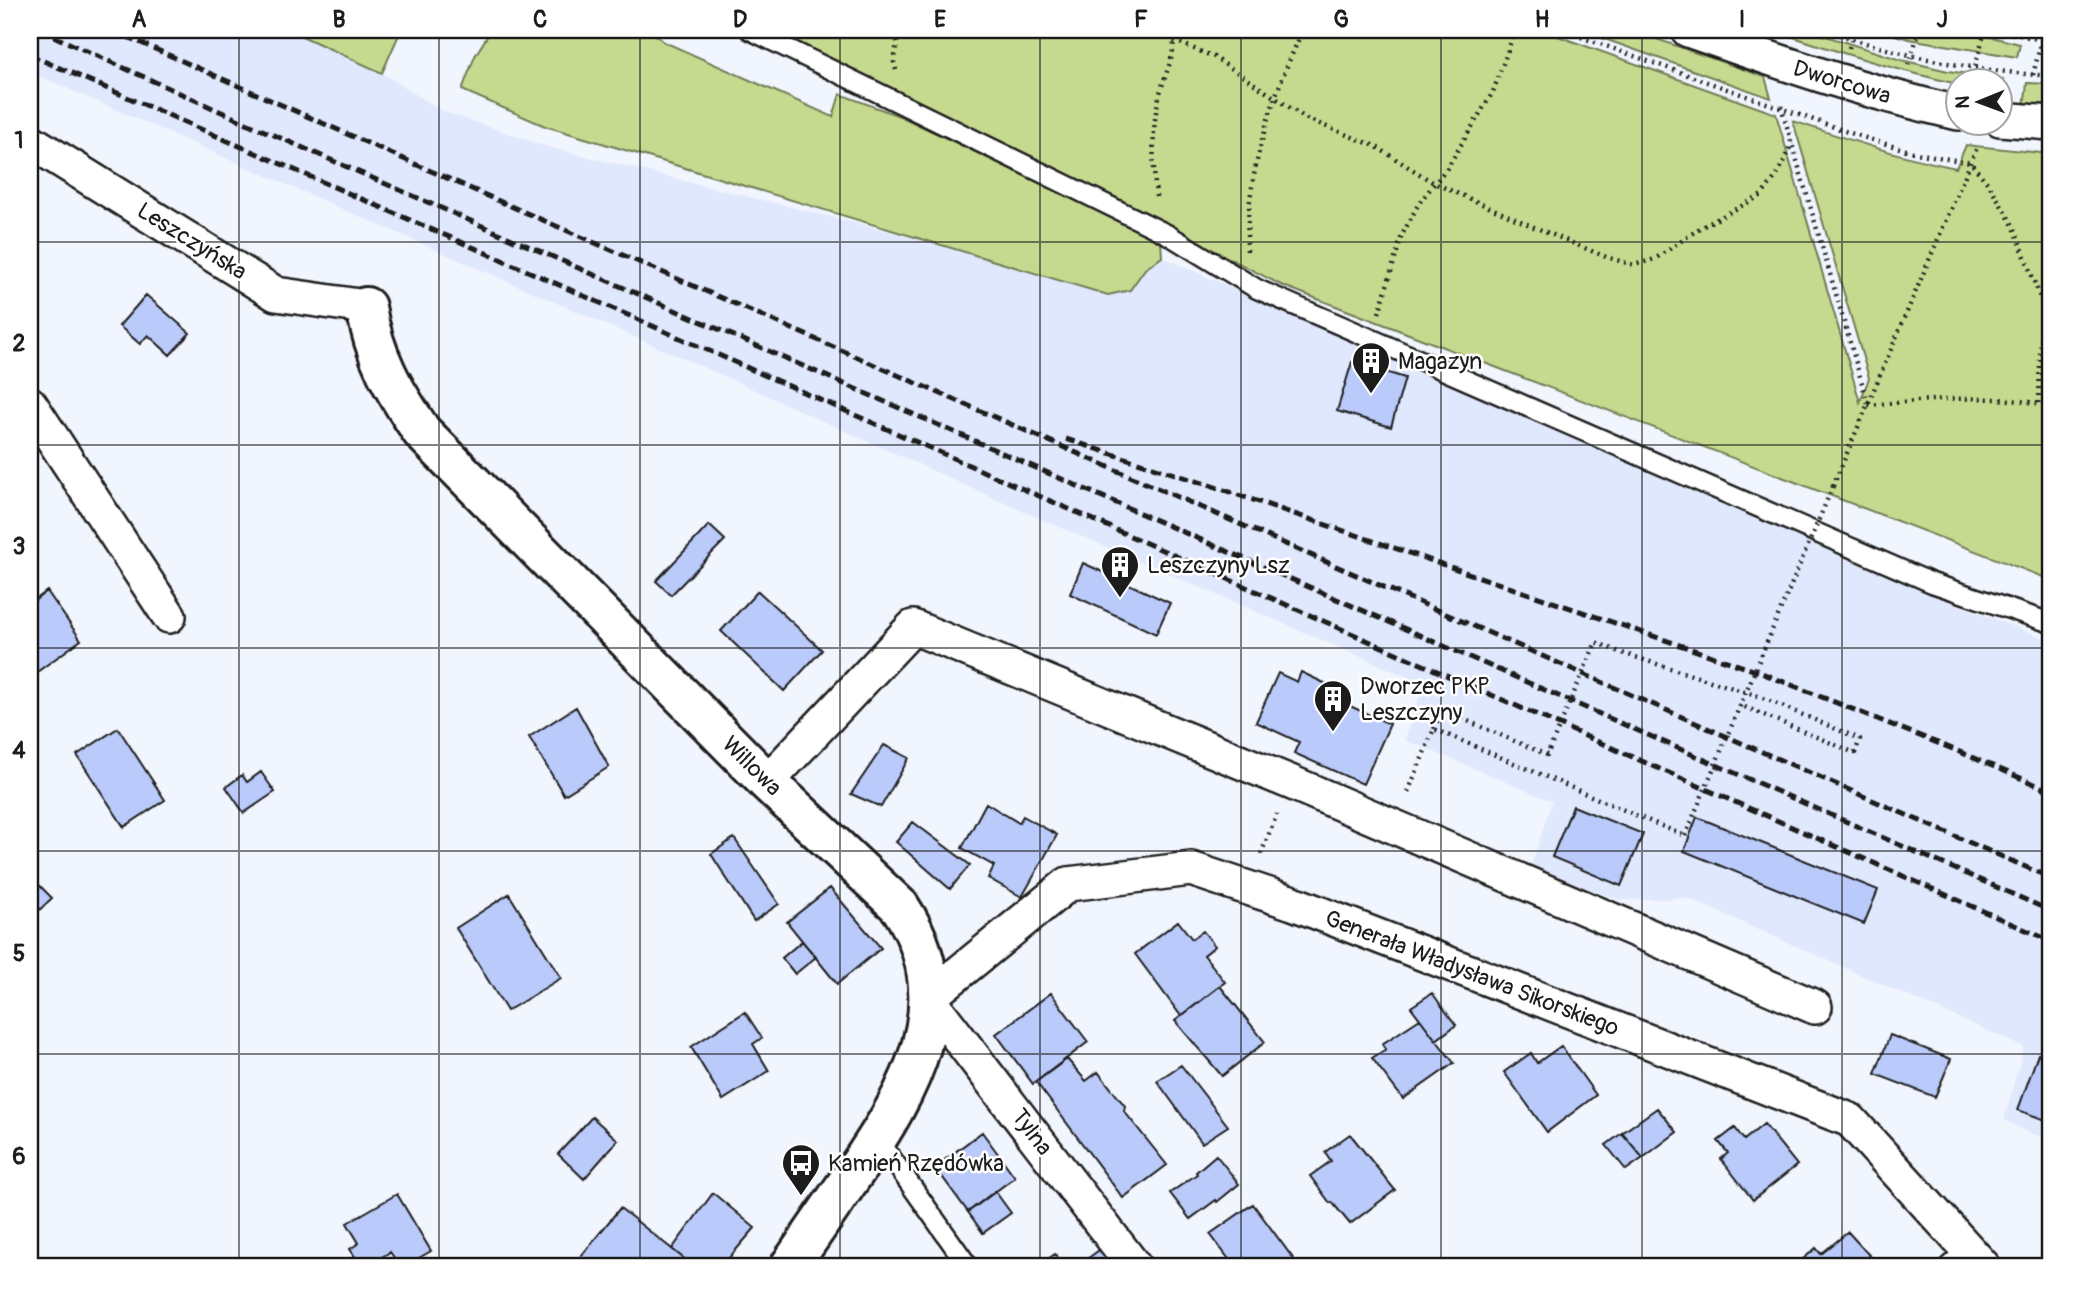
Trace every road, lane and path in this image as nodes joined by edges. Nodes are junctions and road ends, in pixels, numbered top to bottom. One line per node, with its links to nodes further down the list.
1 (750, 30): 29 (lane)
2 (1148, 30): 12 (path)
3 (1174, 30): 12 (path)
4 (1303, 30): 19 (path)
5 (1515, 30): 28 (path)
6 (1561, 30): 21 (path)
7 (1688, 30): 22 (street, Dworcowa)
8 (1826, 30): 14 (path)
9 (1985, 30): 15 (path)
10 (1999, 30): 13 (path)
11 (2044, 30): 13 (path)
12 (1175, 40): 19 (path); 29 (path)
13 (2041, 40): 17 (path)
14 (1965, 66)
15 (1976, 66)
16 (2014, 73): 17 (path)
17 (2033, 75): 18 (path)
18 (2051, 76)
19 (1275, 99): 28 (path); 30 (path)
20 (1779, 99): 21 (path)
21 (1782, 108): 26 (path); 27 (path)
22 (1944, 110)
23 (2014, 120): 24 (street)
24 (2051, 123)
25 (30, 141): 32 (street, Leszczyńska)
26 (1792, 143): 28 (path); 37 (path)
27 (1971, 163): 33 (path); 37 (path)
28 (1434, 183): 34 (path)
29 (1167, 234): 30 (lane)
30 (1257, 289): 34 (lane)
31 (2051, 296): 33 (path)
32 (366, 307): 43 (street, Willowa)
33 (2045, 311): 35 (path)
34 (1371, 338): 40 (lane)
35 (2039, 403): 37 (path); 38 (path)
36 (30, 404): 39 (street)
37 (1868, 405): 41 (path, bridge)
38 (2051, 406)
39 (169, 616)
40 (2051, 624)
41 (1740, 705): 42 (path); 44 (path, bridge)
42 (1434, 729)
43 (768, 782): 45 (street, Willowa); 46 (street)
44 (1590, 795)
45 (929, 998): 47 (street, Willowa); 48 (street, Generała Władysława Sikorskiego); 51 (street, Tylna)
46 (1815, 1007)
47 (878, 1139): 49 (street, Willowa); 50 (lane)
48 (1966, 1261)
49 (790, 1266)
50 (968, 1266)
51 (1135, 1266)

